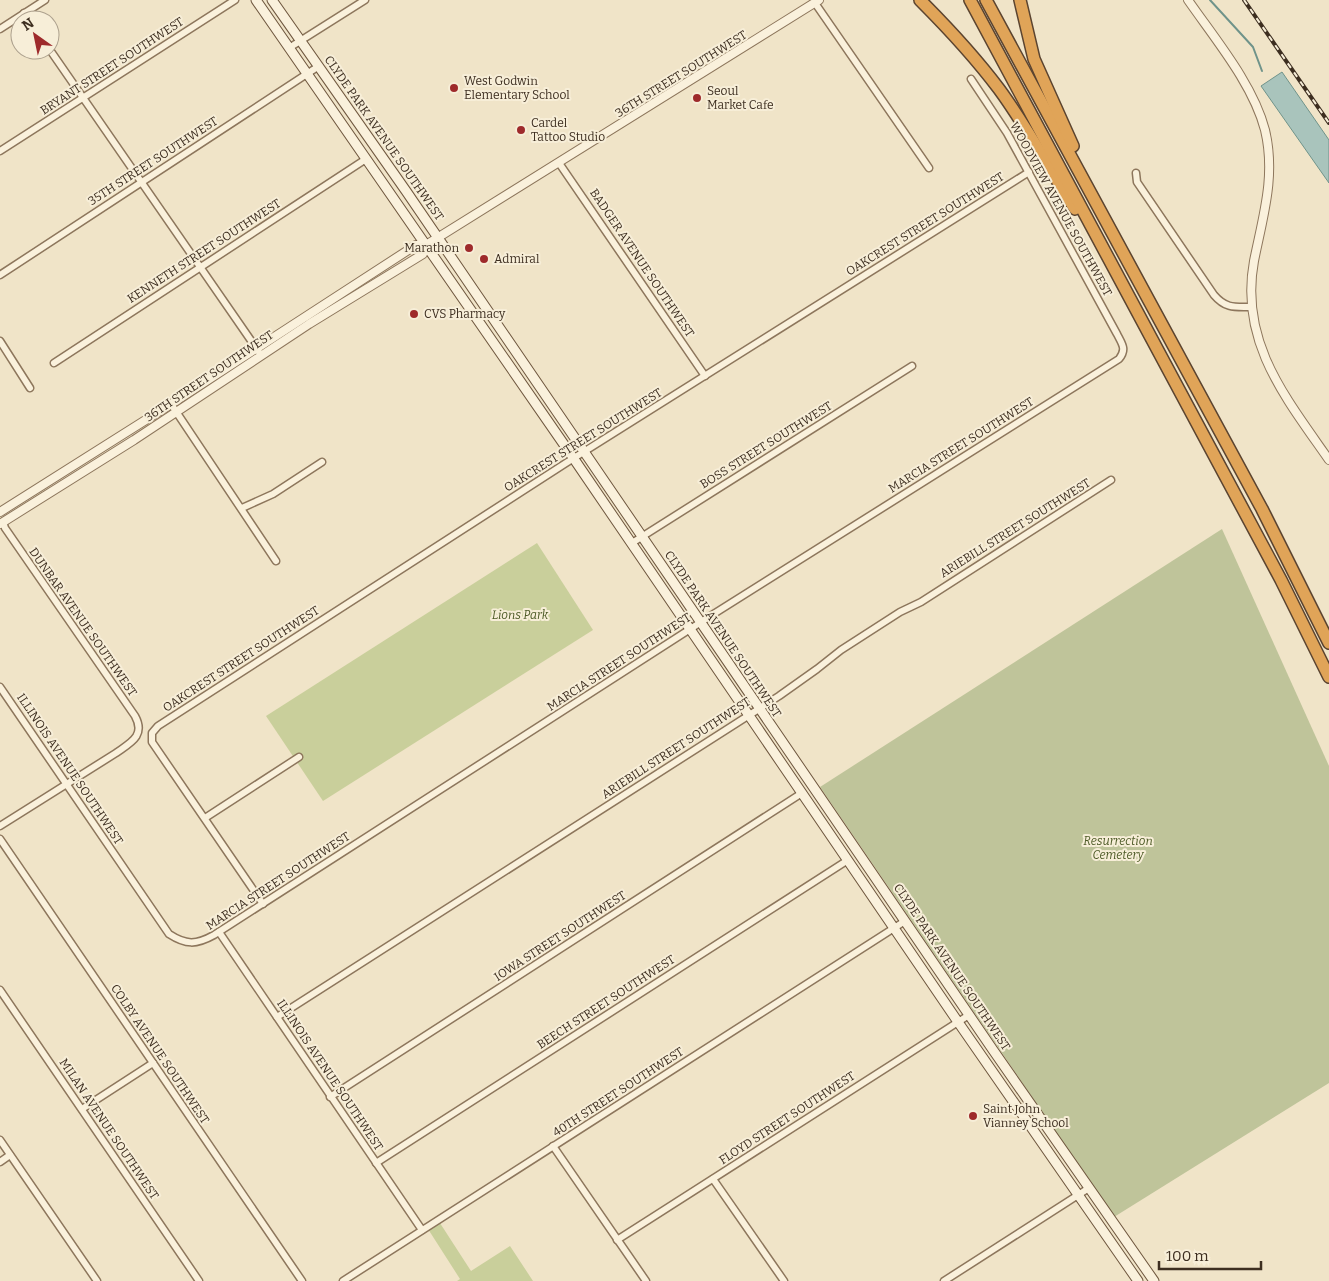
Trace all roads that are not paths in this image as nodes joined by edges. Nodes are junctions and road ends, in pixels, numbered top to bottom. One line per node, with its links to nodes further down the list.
1 (45, 0): 12 (street)
2 (235, 0): 19 (street, BRYANT STREET SOUTHWEST)
3 (256, 0): 14 (main road, CLYDE PARK AVENUE SOUTHWEST)
4 (272, 0): 13 (main road, CLYDE PARK AVENUE SOUTHWEST)
5 (365, 0): 13 (street)
6 (920, 0): 30 (highway)
7 (970, 0): 30 (highway)
8 (986, 0): 27 (highway)
9 (1020, 0): 27 (highway)
10 (1188, 0): 33 (street)
11 (817, 1): 22 (street, 36TH STREET SOUTHWEST); 23 (street)
12 (30, 10)
13 (300, 40): 14 (street); 16 (main road, CLYDE PARK AVENUE SOUTHWEST)
14 (289, 48): 17 (main road, CLYDE PARK AVENUE SOUTHWEST)
15 (57, 60): 19 (street)
16 (319, 66): 17 (street, 35TH STREET SOUTHWEST); 28 (main road, CLYDE PARK AVENUE SOUTHWEST)
17 (307, 74): 21 (main road, CLYDE PARK AVENUE SOUTHWEST); 26 (street, 35TH STREET SOUTHWEST)
18 (971, 79): 24 (street, WOODVIEW AVENUE SOUTHWEST)
19 (84, 98): 20 (street, BRYANT STREET SOUTHWEST); 26 (street)
20 (0, 151)
21 (366, 159): 29 (main road, CLYDE PARK AVENUE SOUTHWEST); 31 (street, KENNETH STREET SOUTHWEST)
22 (560, 163): 28 (street, 36TH STREET SOUTHWEST); 40 (street, BADGER AVENUE SOUTHWEST)
23 (929, 168)
24 (1029, 172): 36 (street, WOODVIEW AVENUE SOUTHWEST); 40 (street, OAKCREST STREET SOUTHWEST)
25 (1136, 173): 33 (street)
26 (142, 182): 31 (street); 32 (street, 35TH STREET SOUTHWEST)
27 (1109, 228): 57 (highway)
28 (438, 238): 29 (street, 36TH STREET SOUTHWEST); 44 (main road, CLYDE PARK AVENUE SOUTHWEST)
29 (426, 245): 35 (street, 36TH STREET SOUTHWEST); 37 (street, 36TH STREET SOUTHWEST); 45 (main road, CLYDE PARK AVENUE SOUTHWEST)
30 (1110, 260): 58 (highway)
31 (200, 267): 35 (street); 38 (street, KENNETH STREET SOUTHWEST)
32 (0, 275)
33 (1252, 308): 46 (street)
34 (0, 341): 41 (street)
35 (256, 348): 37 (street); 42 (street, 36TH STREET SOUTHWEST)
36 (1123, 354): 55 (street, MARCIA STREET SOUTHWEST)
37 (261, 355): 43 (street, 36TH STREET SOUTHWEST)
38 (54, 363)
39 (912, 366): 52 (street, BOSS STREET SOUTHWEST)
40 (705, 376): 44 (street, OAKCREST STREET SOUTHWEST)
41 (30, 388)
42 (171, 404): 43 (street); 50 (street, 36TH STREET SOUTHWEST)
43 (178, 411): 49 (street); 51 (street, 36TH STREET SOUTHWEST)
44 (584, 452): 45 (street, OAKCREST STREET SOUTHWEST); 52 (main road, CLYDE PARK AVENUE SOUTHWEST)
45 (574, 459): 53 (main road, CLYDE PARK AVENUE SOUTHWEST); 65 (street, OAKCREST STREET SOUTHWEST)
46 (1329, 460)
47 (322, 462): 49 (street)
48 (1111, 480): 60 (street, ARIEBILL STREET SOUTHWEST)
49 (242, 508): 54 (street)
50 (0, 512)
51 (2, 523): 63 (street, DUNBAR AVENUE SOUTHWEST)
52 (642, 537): 53 (street, BOSS STREET SOUTHWEST); 55 (main road, CLYDE PARK AVENUE SOUTHWEST)
53 (632, 543): 56 (main road, CLYDE PARK AVENUE SOUTHWEST)
54 (276, 561)
55 (701, 623): 56 (street, MARCIA STREET SOUTHWEST); 60 (main road, CLYDE PARK AVENUE SOUTHWEST)
56 (691, 630): 61 (main road, CLYDE PARK AVENUE SOUTHWEST); 69 (street, MARCIA STREET SOUTHWEST)
57 (1329, 643)
58 (1329, 677)
59 (0, 687): 63 (street, ILLINOIS AVENUE SOUTHWEST)
60 (759, 708): 61 (street, ARIEBILL STREET SOUTHWEST); 70 (main road, CLYDE PARK AVENUE SOUTHWEST)
61 (749, 715): 64 (main road, CLYDE PARK AVENUE SOUTHWEST); 76 (street, ARIEBILL STREET SOUTHWEST)
62 (299, 757): 65 (street)
63 (67, 784): 66 (street); 73 (street, ILLINOIS AVENUE SOUTHWEST)
64 (802, 794): 68 (main road, CLYDE PARK AVENUE SOUTHWEST); 79 (street, IOWA STREET SOUTHWEST)
65 (205, 818): 69 (street)
66 (0, 826)
67 (0, 839): 78 (street, COLBY AVENUE SOUTHWEST)
68 (848, 860): 71 (main road, CLYDE PARK AVENUE SOUTHWEST); 85 (street, BEECH STREET SOUTHWEST)
69 (263, 904): 72 (street, MARCIA STREET SOUTHWEST)
70 (905, 921): 71 (street, 40TH STREET SOUTHWEST); 75 (main road, CLYDE PARK AVENUE SOUTHWEST)
71 (894, 928): 77 (main road, CLYDE PARK AVENUE SOUTHWEST); 82 (street, 40TH STREET SOUTHWEST)
72 (219, 932): 73 (street, MARCIA STREET SOUTHWEST); 76 (street, ILLINOIS AVENUE SOUTHWEST)
73 (173, 936)
74 (0, 990): 80 (street, MILAN AVENUE SOUTHWEST)
75 (969, 1014): 77 (street, FLOYD STREET SOUTHWEST); 87 (main road, CLYDE PARK AVENUE SOUTHWEST)
76 (277, 1018): 79 (street, ILLINOIS AVENUE SOUTHWEST)
77 (958, 1022): 86 (street, FLOYD STREET SOUTHWEST); 88 (main road, CLYDE PARK AVENUE SOUTHWEST)
78 (153, 1063): 80 (street); 93 (street, COLBY AVENUE SOUTHWEST)
79 (330, 1097): 85 (street, ILLINOIS AVENUE SOUTHWEST)
80 (82, 1109): 92 (street, MILAN AVENUE SOUTHWEST)
81 (0, 1140): 83 (street)
82 (553, 1146): 89 (street, 40TH STREET SOUTHWEST); 90 (street)
83 (10, 1155): 84 (street); 91 (street)
84 (0, 1162)
85 (376, 1163): 89 (street, ILLINOIS AVENUE SOUTHWEST)
86 (714, 1179): 90 (street, FLOYD STREET SOUTHWEST); 96 (street)
87 (1089, 1188): 88 (street); 99 (main road, CLYDE PARK AVENUE SOUTHWEST)
88 (1079, 1195): 97 (street); 98 (main road, CLYDE PARK AVENUE SOUTHWEST)
89 (422, 1230): 94 (street, 40TH STREET SOUTHWEST)
90 (617, 1240): 95 (street)
91 (97, 1281)
92 (199, 1281)
93 (302, 1281)
94 (343, 1281)
95 (646, 1281)
96 (784, 1281)
97 (944, 1281)
98 (1138, 1281)
99 (1154, 1281)

